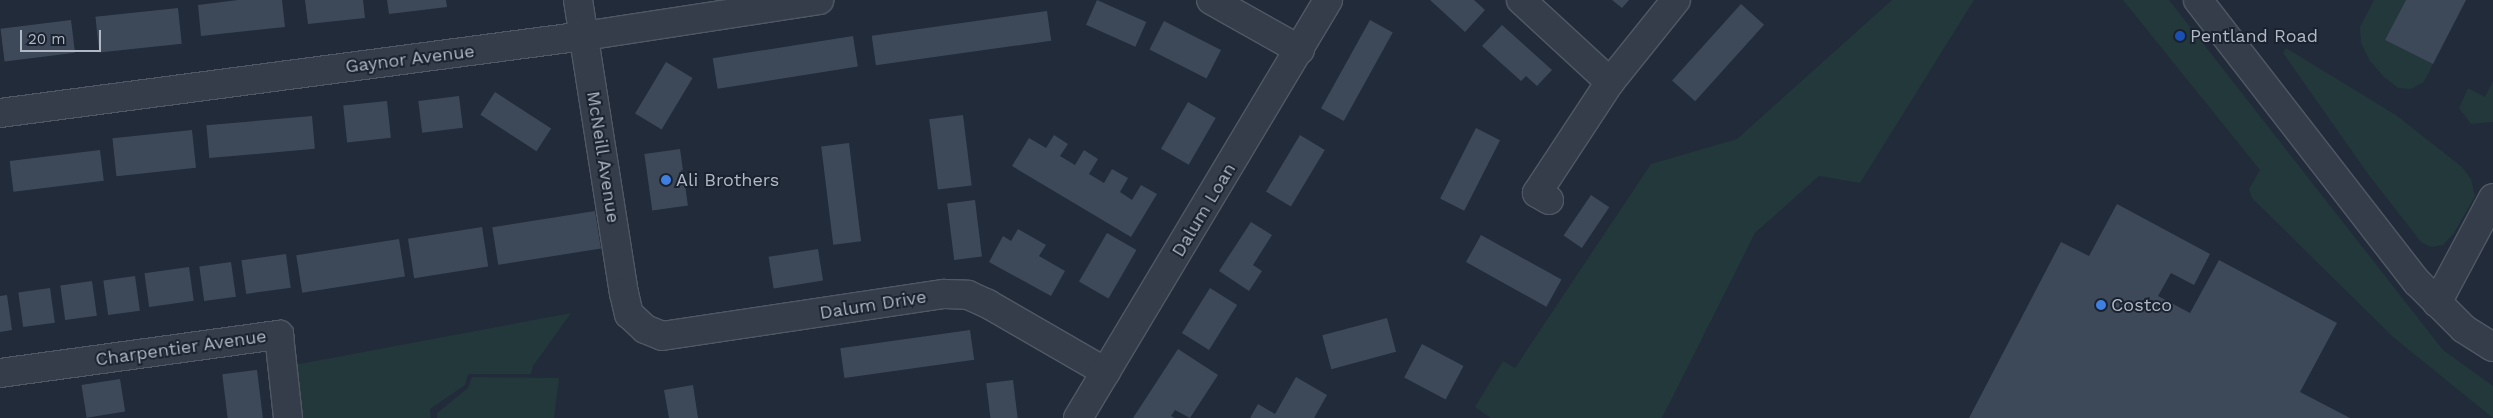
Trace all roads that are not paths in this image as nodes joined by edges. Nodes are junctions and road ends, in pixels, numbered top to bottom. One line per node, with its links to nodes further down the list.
1 (578, 0): 8 (street, McNeill Avenue)
2 (819, 0): 8 (street, Gaynor Avenue)
3 (1211, 0): 9 (street)
4 (1328, 0): 9 (street, Dalum Loan)
5 (1521, 0): 10 (street)
6 (1676, 0): 10 (street)
7 (2198, 0): 14 (street)
8 (584, 36): 11 (street, Gaynor Avenue); 15 (street, McNeill Avenue)
9 (1300, 50): 17 (street, Dalum Loan)
10 (1610, 82): 13 (street)
11 (0, 113)
12 (2493, 198): 14 (street)
13 (1549, 200)
14 (2437, 304): 16 (street)
15 (628, 314): 17 (street, Dalum Drive)
16 (2493, 347)
17 (1106, 372): 20 (street, Dalum Loan)
18 (0, 373): 19 (street, Charpentier Avenue)
19 (288, 418)
20 (1078, 418)

